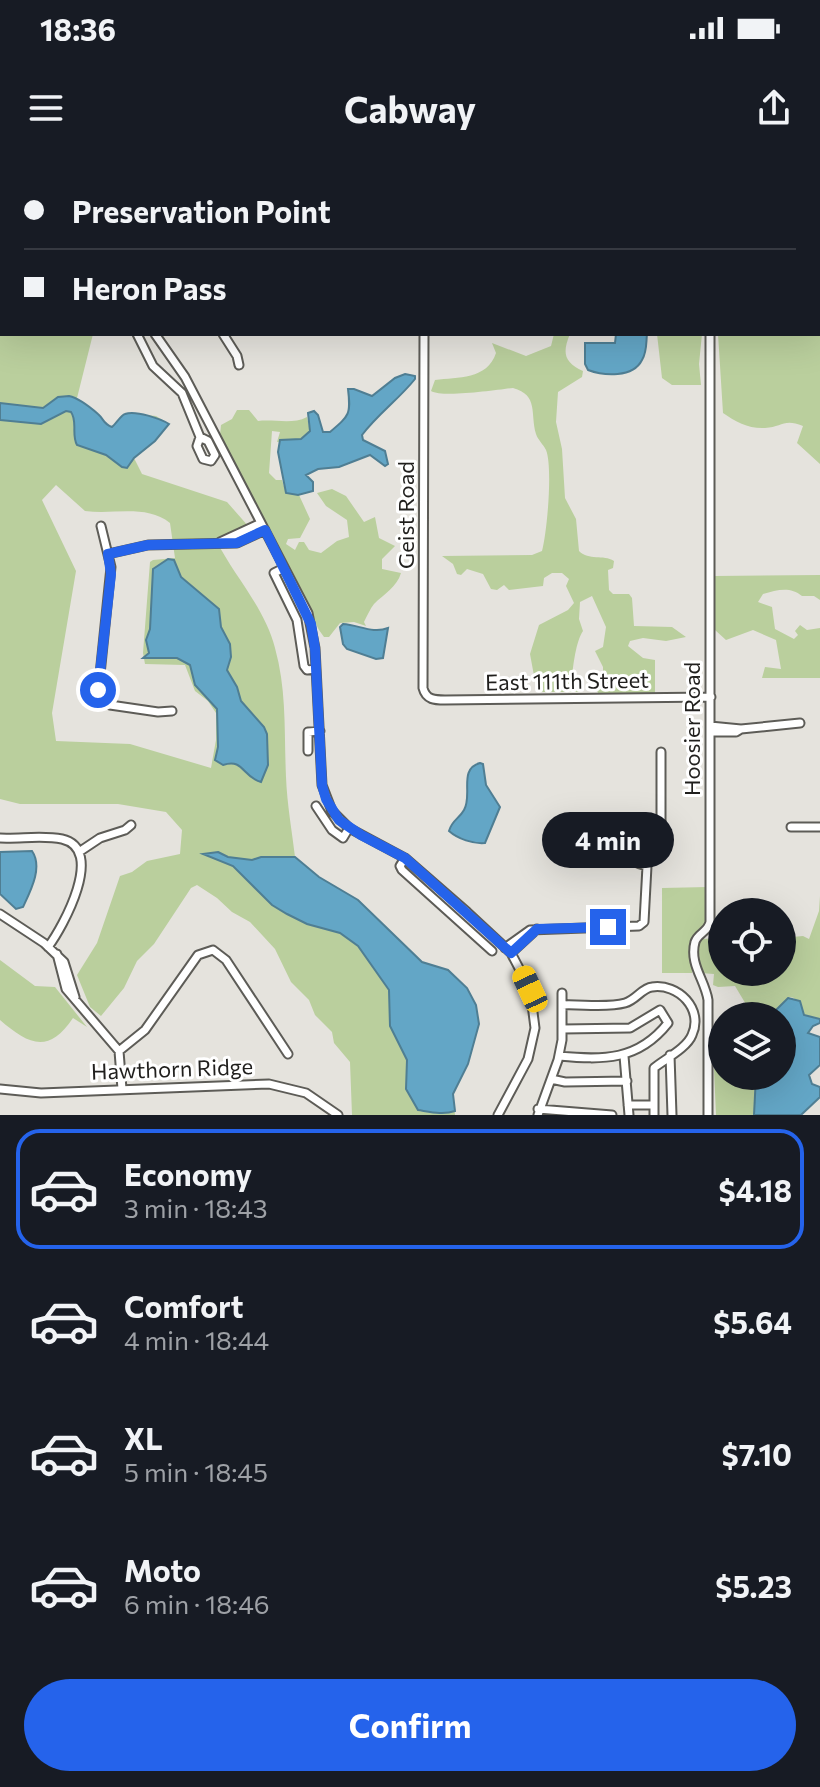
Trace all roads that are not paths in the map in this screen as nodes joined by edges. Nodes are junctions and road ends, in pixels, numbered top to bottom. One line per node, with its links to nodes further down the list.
1 (138, 336): 8 (street)
2 (224, 336): 6 (street)
3 (424, 336): 17 (street, Geist Road)
4 (710, 336): 18 (street, Hoosier Road)
5 (157, 337): 7 (street)
6 (239, 365)
7 (199, 404): 8 (street); 9 (street)
8 (189, 409): 10 (street)
9 (205, 415): 10 (street); 13 (street)
10 (194, 419): 11 (street)
11 (200, 437)
12 (101, 526): 14 (street)
13 (263, 526): 14 (street); 15 (street)
14 (108, 554): 19 (street)
15 (284, 568): 16 (street); 16 (street)
16 (316, 669): 22 (street)
17 (426, 695): 18 (street, East 111th Street)
18 (711, 697): 21 (street, Hoosier Road)
19 (172, 711)
20 (800, 723): 21 (street)
21 (710, 729): 62 (street, Hoosier Road)
22 (320, 731): 23 (street); 29 (street)
23 (308, 751)
24 (661, 752): 34 (street)
25 (316, 806): 29 (street)
26 (131, 825): 32 (street)
27 (791, 827): 28 (street)
28 (820, 827)
29 (349, 828): 33 (street)
30 (585, 836): 34 (street)
31 (0, 838): 32 (street)
32 (79, 852): 38 (street)
33 (405, 858): 36 (street); 37 (street)
34 (647, 866): 39 (street)
35 (0, 914): 38 (street)
36 (482, 926): 37 (street); 39 (street)
37 (473, 934): 40 (street)
38 (48, 947): 44 (street)
39 (508, 950): 57 (street)
40 (492, 951)
41 (562, 993): 42 (street)
42 (562, 1005): 43 (street); 46 (street)
43 (563, 1029): 47 (street); 48 (street)
44 (119, 1051): 45 (street); 52 (street)
45 (288, 1054)
46 (670, 1055): 54 (street); 61 (street)
47 (559, 1056): 48 (street); 49 (street)
48 (624, 1056): 50 (street)
49 (551, 1079): 50 (street); 55 (street)
50 (627, 1081): 53 (street)
51 (0, 1089): 52 (street, Hawthorn Ridge)
52 (122, 1089): 56 (street, Hawthorn Ridge)
53 (628, 1105): 54 (street); 59 (street)
54 (654, 1105): 60 (street)
55 (538, 1112): 58 (street)
56 (338, 1115)
57 (498, 1115)
58 (612, 1115)
59 (629, 1115)
60 (654, 1115)
61 (672, 1115)
62 (708, 1115)

